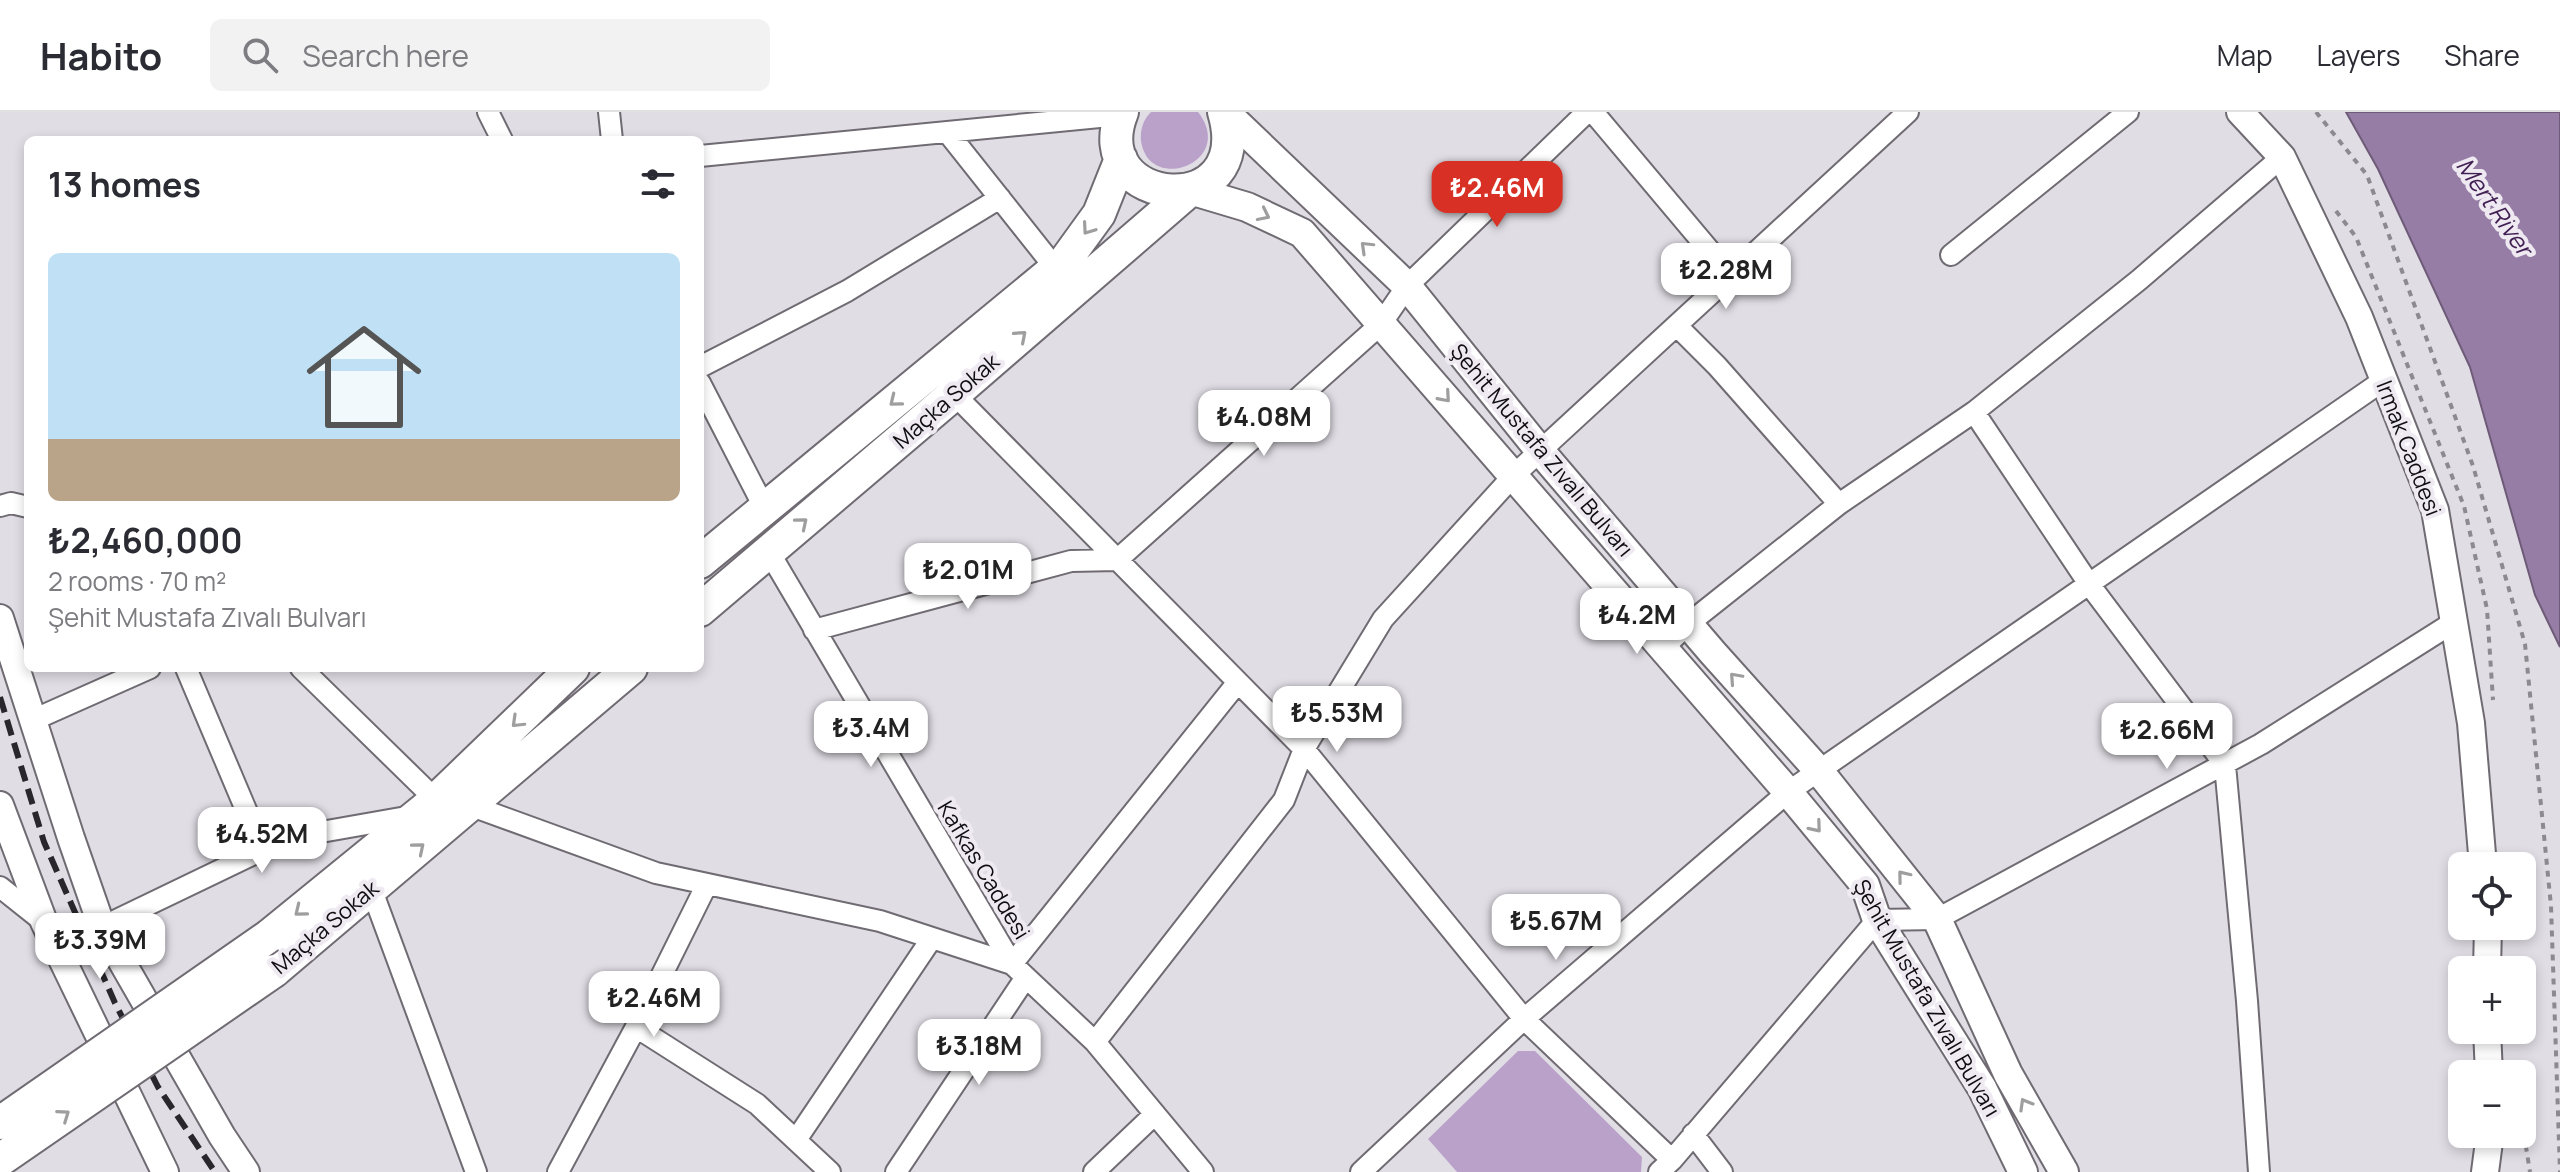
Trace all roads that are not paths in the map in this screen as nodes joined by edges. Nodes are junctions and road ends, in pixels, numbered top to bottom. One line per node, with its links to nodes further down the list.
1 (488, 112): 11 (street)
2 (609, 112): 12 (street)
3 (1225, 112): 16 (main road, Maçka Sokak); 21 (main road, Şehit Mustafa Zıvalı Bulvarı, one-way to 3)
4 (1587, 112): 21 (street)
5 (1593, 112): 20 (street)
6 (1908, 112): 20 (street)
7 (2128, 112): 18 (street)
8 (2240, 112): 14 (street, Irmak Caddesi)
9 (1121, 113): 10 (street); 15 (main road)
10 (948, 133): 13 (street); 17 (street)
11 (500, 136)
12 (612, 136)
13 (704, 156)
14 (2282, 157): 25 (street, Irmak Caddesi); 28 (street)
15 (1121, 159): 16 (main road); 19 (main road, Maçka Sokak, one-way to 19)
16 (1190, 190): 22 (main road, Şehit Mustafa Zıvalı Bulvarı, one-way to 22); 27 (main road, Maçka Sokak, one-way to 16)
17 (1000, 198): 19 (street); 24 (street)
18 (1951, 255)
19 (1056, 269): 34 (main road, Maçka Sokak, one-way to 34)
20 (1731, 276): 23 (street)
21 (1407, 286): 22 (street); 29 (main road, Şehit Mustafa Zıvalı Bulvarı)
22 (1381, 324): 30 (main road, Şehit Mustafa Zıvalı Bulvarı, one-way to 30); 37 (street)
23 (1677, 326): 29 (street); 31 (street)
24 (704, 365)
25 (2384, 380): 38 (street); 41 (street, Irmak Caddesi)
26 (704, 391): 34 (street)
27 (954, 394): 35 (main road, Maçka Sokak, one-way to 27); 37 (street)
28 (1974, 412): 31 (street); 38 (street)
29 (1541, 452): 30 (street); 42 (main road, Şehit Mustafa Zıvalı Bulvarı)
30 (1514, 475): 44 (main road, Şehit Mustafa Zıvalı Bulvarı); 52 (street)
31 (1839, 504): 42 (street)
32 (0, 506): 33 (street)
33 (24, 506)
34 (765, 509): 36 (main road, Maçka Sokak)
35 (769, 552): 39 (main road, Maçka Sokak); 43 (street, Kafkas Caddesi)
36 (704, 559)
37 (1117, 560): 43 (street); 50 (street)
38 (2089, 584): 53 (street); 54 (street)
39 (704, 607)
40 (0, 618): 51 (street)
41 (2454, 622): 53 (street); 60 (street, Irmak Caddesi)
42 (1688, 624): 44 (street); 54 (main road, Şehit Mustafa Zıvalı Bulvarı, one-way to 42)
43 (814, 630): 69 (street, Kafkas Caddesi)
44 (1664, 647): 55 (main road, Şehit Mustafa Zıvalı Bulvarı)
45 (141, 672): 51 (street)
46 (188, 672): 59 (street)
47 (305, 672): 58 (street)
48 (569, 672): 58 (main road, Maçka Sokak, one-way to 58)
49 (626, 672): 57 (main road, Maçka Sokak)
50 (1238, 682): 52 (street); 69 (street)
51 (33, 720): 67 (street)
52 (1304, 749): 70 (street); 72 (street)
53 (2225, 765): 64 (street); 92 (street)
54 (1819, 771): 55 (street); 64 (main road, Şehit Mustafa Zıvalı Bulvarı, one-way to 54)
55 (1788, 792): 65 (main road, Şehit Mustafa Zıvalı Bulvarı, one-way to 65); 70 (street)
56 (0, 805): 66 (street)
57 (469, 805): 61 (street); 63 (main road, Maçka Sokak, one-way to 57)
58 (427, 808): 59 (street); 74 (main road, Maçka Sokak, one-way to 74, bridge)
59 (263, 850): 67 (street)
60 (2482, 852)
61 (707, 884): 68 (street); 71 (street)
62 (0, 887): 66 (street)
63 (371, 888): 78 (main road, Maçka Sokak, one-way to 63, bridge); 82 (street)
64 (1937, 919): 65 (street); 91 (main road, Şehit Mustafa Zıvalı Bulvarı, one-way to 64)
65 (1877, 920): 75 (street); 90 (main road, Şehit Mustafa Zıvalı Bulvarı)
66 (44, 922): 80 (street)
67 (102, 927): 81 (street)
68 (932, 938): 69 (street); 76 (street)
69 (1019, 970): 72 (street); 85 (street)
70 (1524, 1019): 79 (street); 88 (street)
71 (636, 1027): 76 (street); 83 (street)
72 (1095, 1042): 73 (street)
73 (1155, 1114): 86 (street); 87 (street)
74 (0, 1123)
75 (1693, 1134): 79 (street); 89 (street)
76 (796, 1140): 84 (street)
77 (2488, 1148): 93 (street)
78 (0, 1160)
79 (1666, 1166)
80 (165, 1172)
81 (246, 1172)
82 (476, 1172)
83 (558, 1172)
84 (830, 1172)
85 (896, 1172)
86 (1094, 1172)
87 (1203, 1172)
88 (1361, 1172)
89 (1722, 1172)
90 (2023, 1172)
91 (2064, 1172)
92 (2259, 1172)
93 (2485, 1172)

